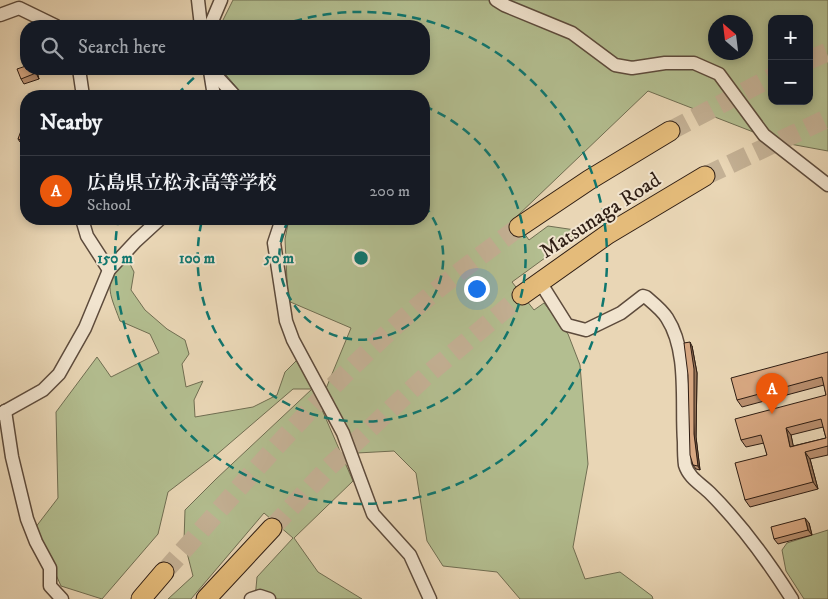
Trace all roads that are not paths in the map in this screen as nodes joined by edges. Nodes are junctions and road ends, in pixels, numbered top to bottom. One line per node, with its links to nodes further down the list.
1 (198, 0): 6 (street)
2 (220, 0): 7 (street)
3 (496, 0): 16 (street)
4 (0, 15): 5 (street)
5 (44, 20)
6 (201, 20)
7 (212, 20)
8 (79, 75): 11 (street)
9 (211, 75): 12 (street)
10 (215, 75): 13 (street)
11 (82, 90)
12 (213, 90)
13 (229, 90)
14 (670, 131): 20 (highway, Matsunaga Road)
15 (704, 176): 22 (highway, Matsunaga Road)
16 (828, 184)
17 (84, 225): 21 (street)
18 (153, 225): 21 (street)
19 (280, 225): 32 (street)
20 (519, 227)
21 (109, 270): 24 (street)
22 (540, 282): 23 (highway, Matsunaga Road); 33 (street)
23 (522, 295)
24 (3, 412): 27 (street)
25 (272, 528): 29 (highway)
26 (164, 572): 28 (highway)
27 (62, 599)
28 (141, 599)
29 (206, 599)
30 (251, 599): 31 (street)
31 (268, 599)
32 (430, 599)
33 (792, 599)

